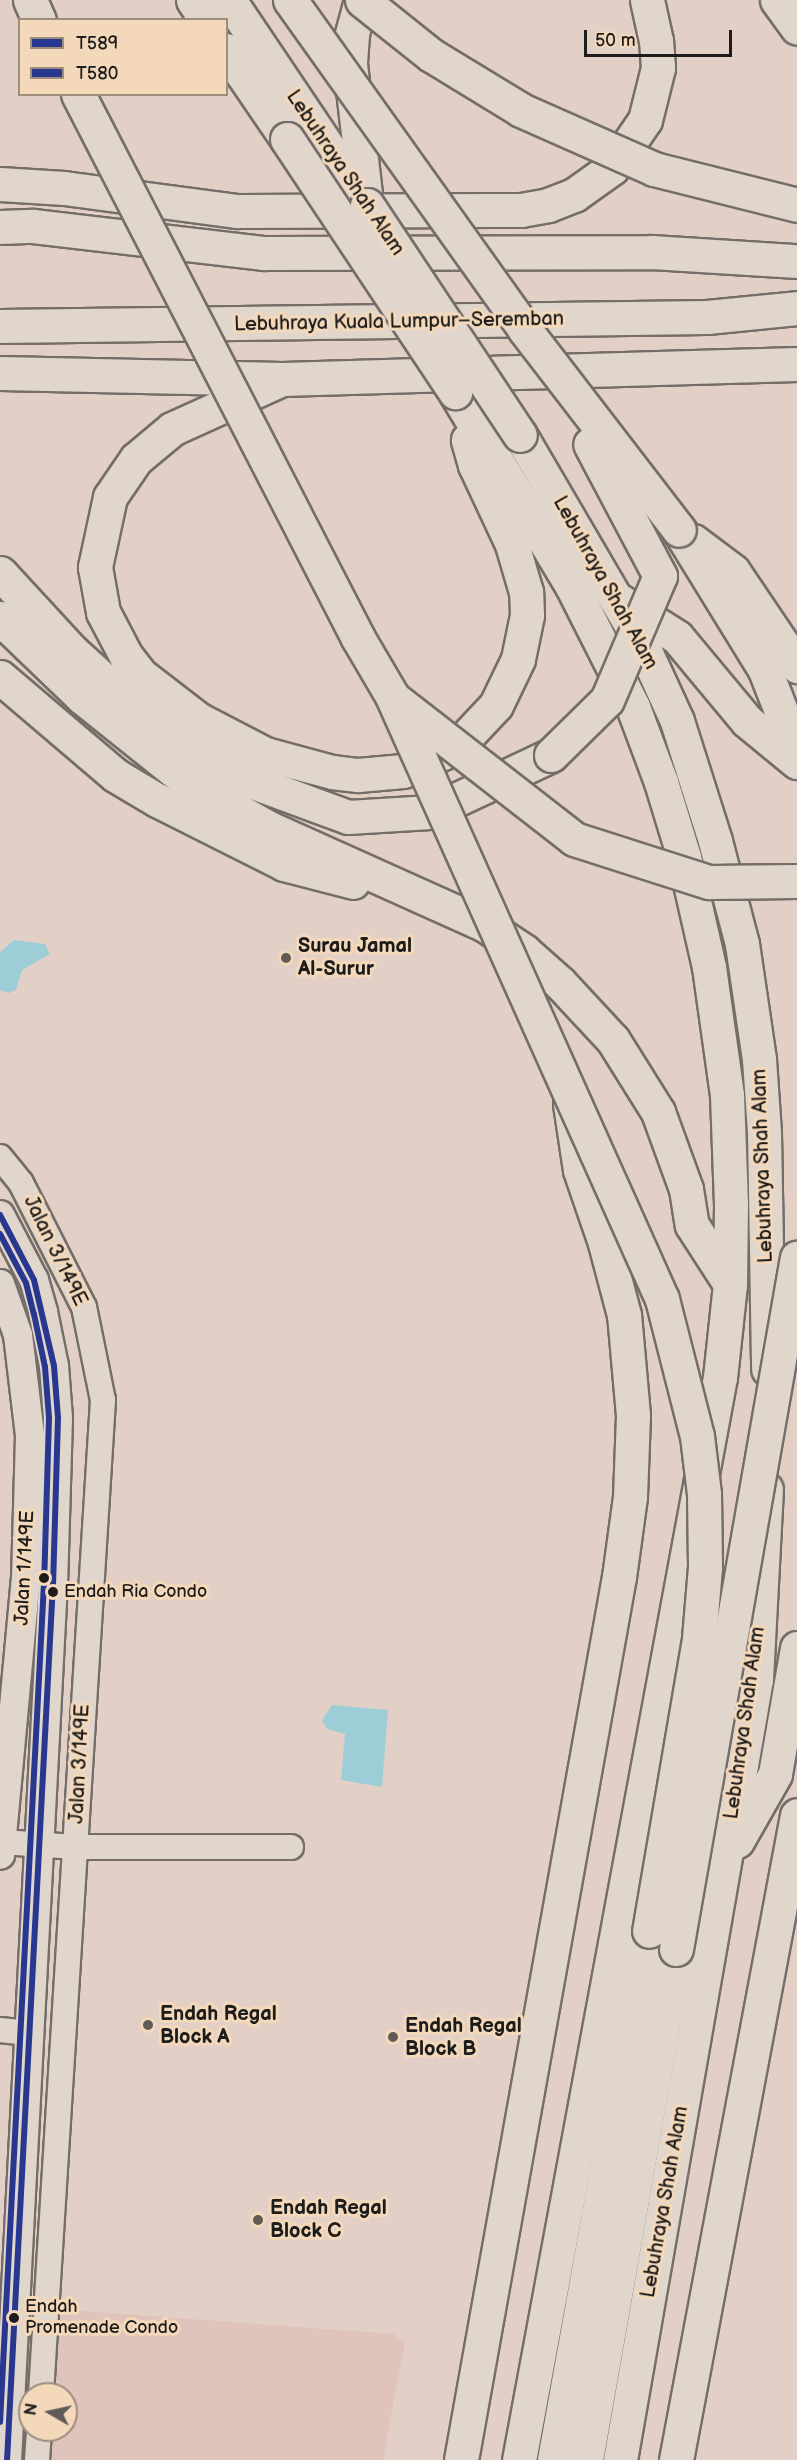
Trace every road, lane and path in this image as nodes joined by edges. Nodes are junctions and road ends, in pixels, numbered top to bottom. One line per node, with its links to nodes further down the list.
1 (30, 0): 8 (highway)
2 (193, 0): 9 (highway)
3 (229, 0): 14 (highway, Lebuhraya Shah Alam)
4 (290, 0): 20 (highway, bridge)
5 (362, 0): 14 (highway); 15 (highway, bridge)
6 (646, 0): 13 (highway)
7 (777, 0): 10 (highway)
8 (38, 18)
9 (205, 18)
10 (797, 28)
11 (228, 53): 25 (highway, Lebuhraya Shah Alam, bridge)
12 (79, 96): 32 (highway, bridge)
13 (0, 184)
14 (367, 205): 28 (highway, Lebuhraya Shah Alam, bridge)
15 (797, 205)
16 (0, 227): 17 (highway)
17 (797, 261)
18 (797, 308): 19 (highway, Lebuhraya Kuala Lumpur–Seremban)
19 (0, 326)
20 (525, 330): 26 (highway, bridge); 27 (highway, bridge)
21 (782, 364): 23 (highway); 24 (highway)
22 (0, 373): 23 (highway)
23 (282, 379): 25 (highway)
24 (797, 382)
25 (455, 392): 42 (highway, Lebuhraya Shah Alam)
26 (679, 531): 30 (highway); 33 (highway)
27 (0, 573)
28 (619, 600): 34 (highway); 49 (highway, Lebuhraya Shah Alam)
29 (0, 618): 36 (highway)
30 (797, 666)
31 (0, 677): 36 (highway)
32 (392, 696): 35 (highway, bridge); 37 (highway, bridge)
33 (797, 752)
34 (797, 762)
35 (797, 881)
36 (420, 895): 42 (highway)
37 (569, 1099): 56 (highway); 58 (highway, bridge)
38 (0, 1157): 46 (street, Jalan 3/149E)
39 (0, 1215): 45 (street, Jalan 1/149E)
40 (797, 1257): 59 (highway, bridge)
41 (0, 1284): 48 (street, Jalan 1/149E)
42 (730, 1284): 57 (highway, Lebuhraya Shah Alam)
43 (797, 1648): 49 (highway)
44 (797, 1815): 61 (highway)
45 (39, 1845): 46 (street); 48 (street); 51 (street, Jalan 1/149E)
46 (76, 1847): 47 (street); 52 (street, Jalan 3/149E)
47 (291, 1847)
48 (0, 1849)
49 (726, 1863): 60 (highway, Lebuhraya Shah Alam)
50 (0, 2030): 51 (street)
51 (31, 2033): 54 (street, Jalan 1/149E)
52 (42, 2382)
53 (38, 2442): 55 (street)
54 (7, 2460)
55 (37, 2460)
56 (461, 2460)
57 (519, 2460)
58 (554, 2460)
59 (586, 2460)
60 (620, 2460)
61 (676, 2460)

